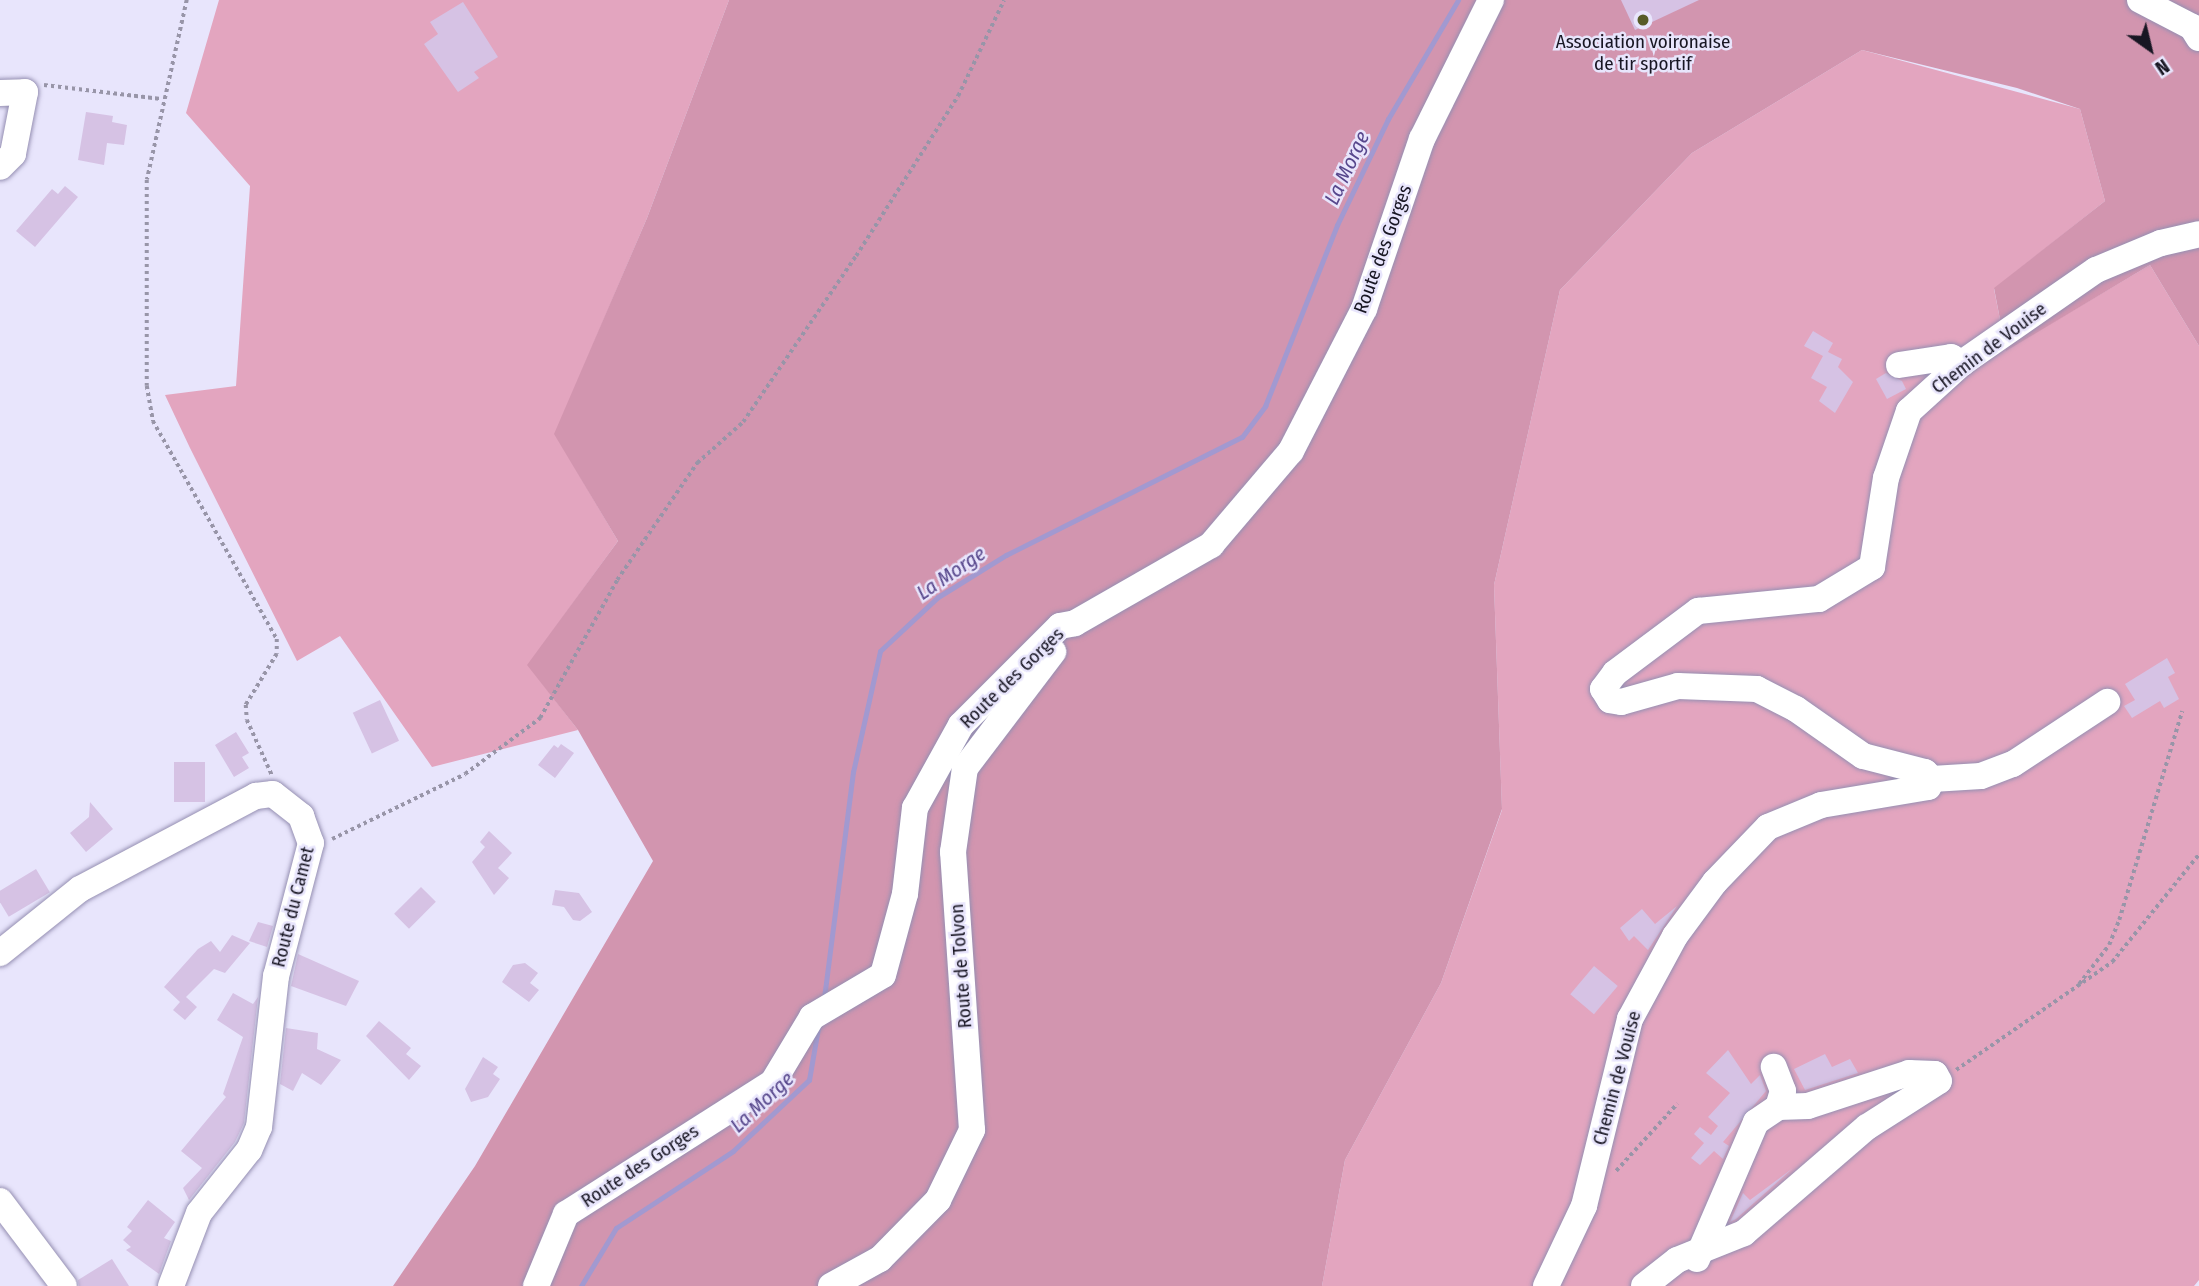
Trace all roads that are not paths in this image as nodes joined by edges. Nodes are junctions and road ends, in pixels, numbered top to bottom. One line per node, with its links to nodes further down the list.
1 (1491, 0): 9 (street, Route des Gorges)
2 (2140, 0): 3 (street)
3 (2199, 38)
4 (0, 93): 5 (street)
5 (0, 167)
6 (2199, 234): 7 (street, Chemin de Vouise)
7 (1962, 363): 8 (street); 11 (street, Chemin de Vouise)
8 (1899, 365)
9 (1076, 623): 19 (street, Route des Gorges); 20 (street, Route de Tolvon)
10 (2107, 702): 11 (street)
11 (1932, 779): 21 (street, Chemin de Vouise)
12 (0, 953): 18 (street, Route du Camet)
13 (1774, 1067): 14 (street)
14 (1778, 1107): 16 (street); 16 (street)
15 (0, 1201): 17 (street)
16 (1702, 1252): 22 (street); 23 (street)
17 (64, 1286)
18 (171, 1286)
19 (536, 1286)
20 (831, 1286)
21 (1546, 1286)
22 (1644, 1286)
23 (1672, 1286)

